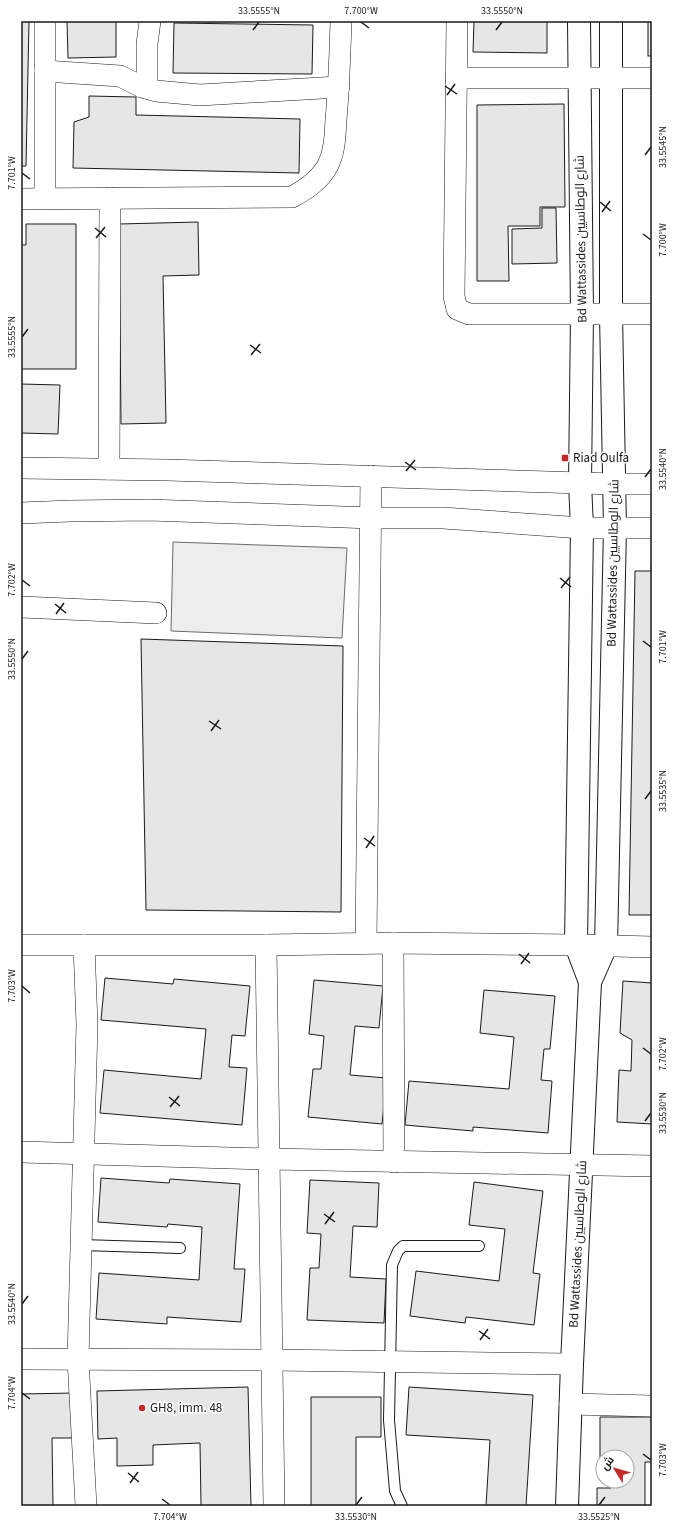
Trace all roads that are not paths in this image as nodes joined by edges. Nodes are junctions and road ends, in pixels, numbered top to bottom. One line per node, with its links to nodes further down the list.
1 (44, 21): 7 (street)
2 (150, 21): 13 (street)
3 (341, 21): 12 (street)
4 (457, 21): 8 (street)
5 (579, 21): 9 (street, Bd Wattassides شارع الوطاسيين)
6 (611, 21): 11 (street, Bd Wattassides شارع الوطاسيين)
7 (44, 71): 13 (street); 14 (street)
8 (456, 78): 9 (street); 17 (street)
9 (580, 78): 11 (street); 17 (street, Bd Wattassides شارع الوطاسيين)
10 (652, 78): 11 (street)
11 (610, 79): 18 (street, Bd Wattassides شارع الوطاسيين)
12 (339, 87): 13 (street); 15 (street)
13 (147, 88)
14 (45, 198): 15 (street); 16 (street)
15 (110, 198): 21 (street)
16 (21, 199)
17 (582, 314): 18 (street); 23 (street, Bd Wattassides شارع الوطاسيين)
18 (611, 314): 19 (street); 24 (street, Bd Wattassides شارع الوطاسيين)
19 (652, 314)
20 (21, 468): 21 (street)
21 (109, 469): 22 (street)
22 (372, 476): 23 (street); 27 (street)
23 (580, 483): 24 (street); 28 (street, Bd Wattassides شارع الوطاسيين)
24 (614, 484): 25 (street); 29 (street, Bd Wattassides شارع الوطاسيين)
25 (652, 484)
26 (21, 513): 27 (street)
27 (372, 518): 28 (street); 33 (street)
28 (582, 528): 29 (street); 38 (street, Bd Wattassides شارع الوطاسيين)
29 (615, 528): 30 (street); 39 (street, Bd Wattassides شارع الوطاسيين)
30 (652, 528)
31 (21, 607): 32 (street)
32 (156, 613)
33 (366, 943): 34 (street); 37 (street)
34 (393, 944): 38 (street); 45 (street)
35 (21, 945): 36 (street)
36 (84, 945): 37 (street); 43 (street)
37 (266, 945): 44 (street)
38 (576, 945): 39 (street); 41 (street, Bd Wattassides شارع الوطاسيين)
39 (606, 946): 40 (street); 41 (street, Bd Wattassides شارع الوطاسيين)
40 (652, 947)
41 (590, 982): 46 (street, Bd Wattassides شارع الوطاسيين)
42 (21, 1152): 43 (street)
43 (83, 1154): 44 (street); 48 (street)
44 (269, 1159): 45 (street); 53 (street)
45 (394, 1162): 46 (street)
46 (582, 1166): 47 (street); 55 (street, Bd Wattassides شارع الوطاسيين)
47 (652, 1166)
48 (81, 1245): 50 (lane); 51 (street)
49 (479, 1246): 54 (lane)
50 (180, 1248)
51 (78, 1359): 52 (street); 53 (street); 58 (street)
52 (21, 1360)
53 (272, 1360): 54 (street); 59 (street)
54 (390, 1361): 55 (street); 60 (lane)
55 (572, 1364): 56 (street, Bd Wattassides شارع الوطاسيين)
56 (570, 1404): 57 (street); 61 (street, Bd Wattassides شارع الوطاسيين)
57 (652, 1406)
58 (86, 1506)
59 (274, 1506)
60 (402, 1506)
61 (567, 1506)

